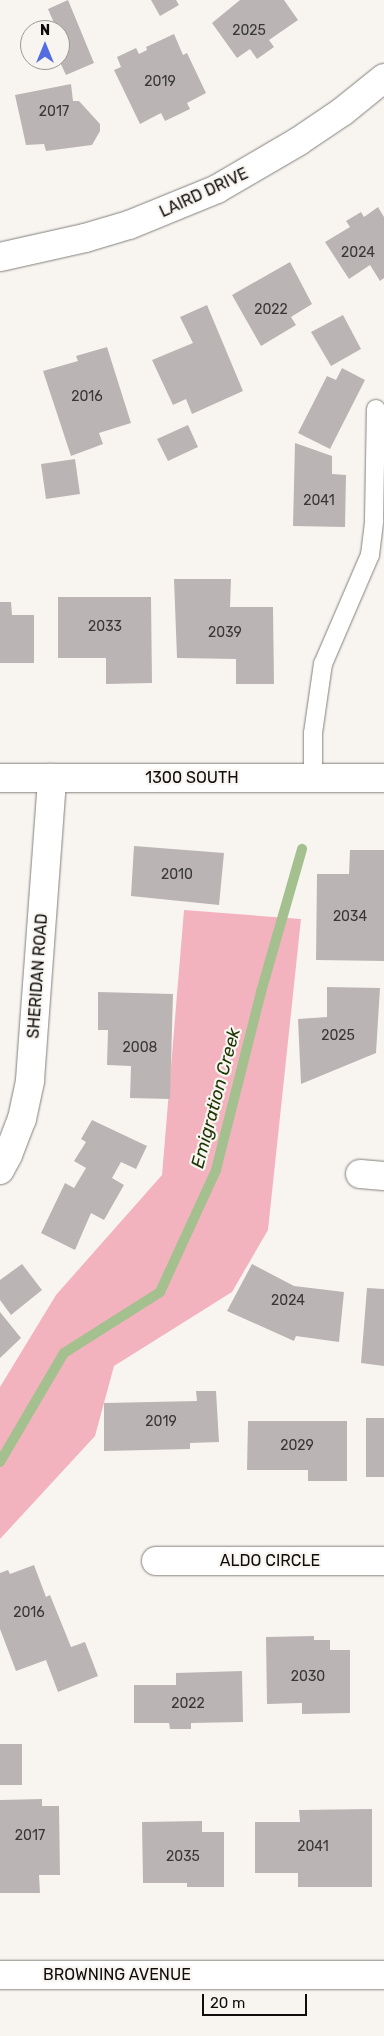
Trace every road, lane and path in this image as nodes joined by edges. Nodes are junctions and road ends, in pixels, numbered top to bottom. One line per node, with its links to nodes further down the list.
1 (384, 78): 2 (street, LAIRD DRIVE)
2 (0, 257)
3 (376, 410): 6 (lane)
4 (0, 778): 5 (street, 1300 SOUTH)
5 (52, 778): 6 (street, 1300 SOUTH); 8 (street, SHERIDAN ROAD)
6 (313, 778): 7 (street, 1300 SOUTH)
7 (384, 778)
8 (0, 1170)
9 (156, 1561): 10 (street, ALDO CIRCLE)
10 (384, 1561)
11 (0, 1975): 12 (street, BROWNING AVENUE)
12 (384, 1975)

